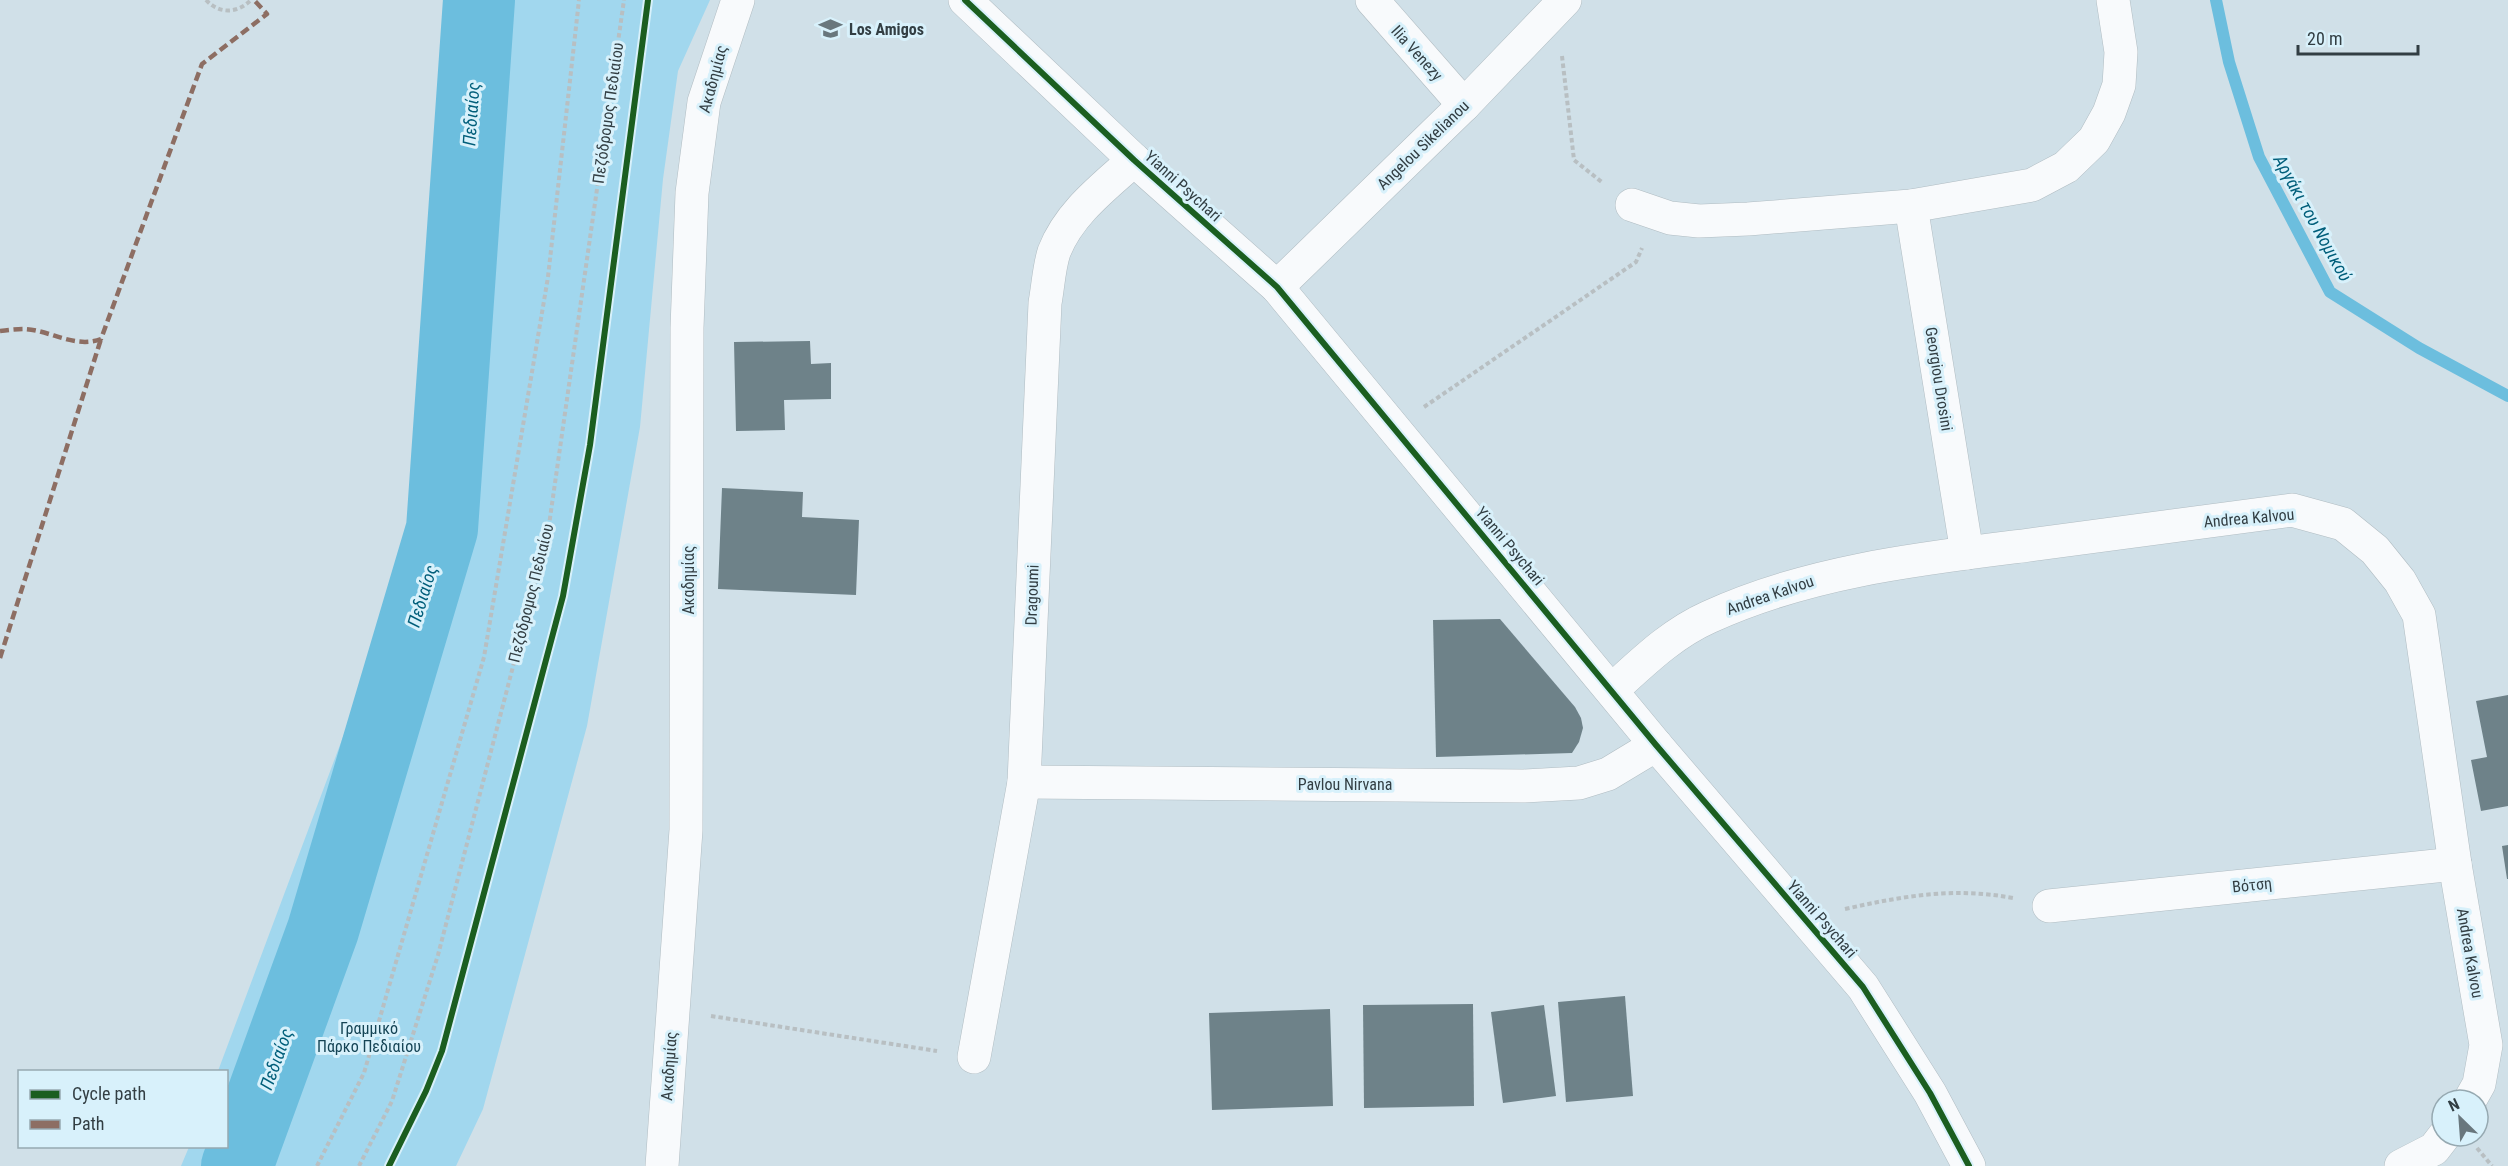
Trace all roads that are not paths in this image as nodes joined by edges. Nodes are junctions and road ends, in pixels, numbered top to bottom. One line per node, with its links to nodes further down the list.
1 (738, 0): 20 (street, Ακαδημίας)
2 (965, 0): 7 (street, Yianni Psychari)
3 (1372, 0): 6 (street, Ilia Venezy)
4 (2113, 0): 8 (street)
5 (1561, 4): 6 (street, Angelou Sikelianou)
6 (1464, 105): 10 (street, Angelou Sikelianou)
7 (1134, 160): 10 (street, Yianni Psychari); 14 (street, Dragoumi)
8 (1911, 206): 9 (street); 11 (street, Georgiou Drosini)
9 (1646, 210)
10 (1278, 287): 12 (street, Yianni Psychari)
11 (1967, 553): 12 (street, Andrea Kalvou); 15 (street, Andrea Kalvou)
12 (1612, 690): 13 (street, Yianni Psychari)
13 (1656, 746): 14 (street, Pavlou Nirvana); 21 (street, Yianni Psychari)
14 (1024, 782): 17 (street, Dragoumi)
15 (2455, 864): 16 (street, Βότση); 18 (street, Andrea Kalvou)
16 (2049, 906)
17 (974, 1057)
18 (2476, 1088)
19 (2435, 1148): 22 (street)
20 (662, 1166)
21 (1969, 1166)
22 (2401, 1166)

